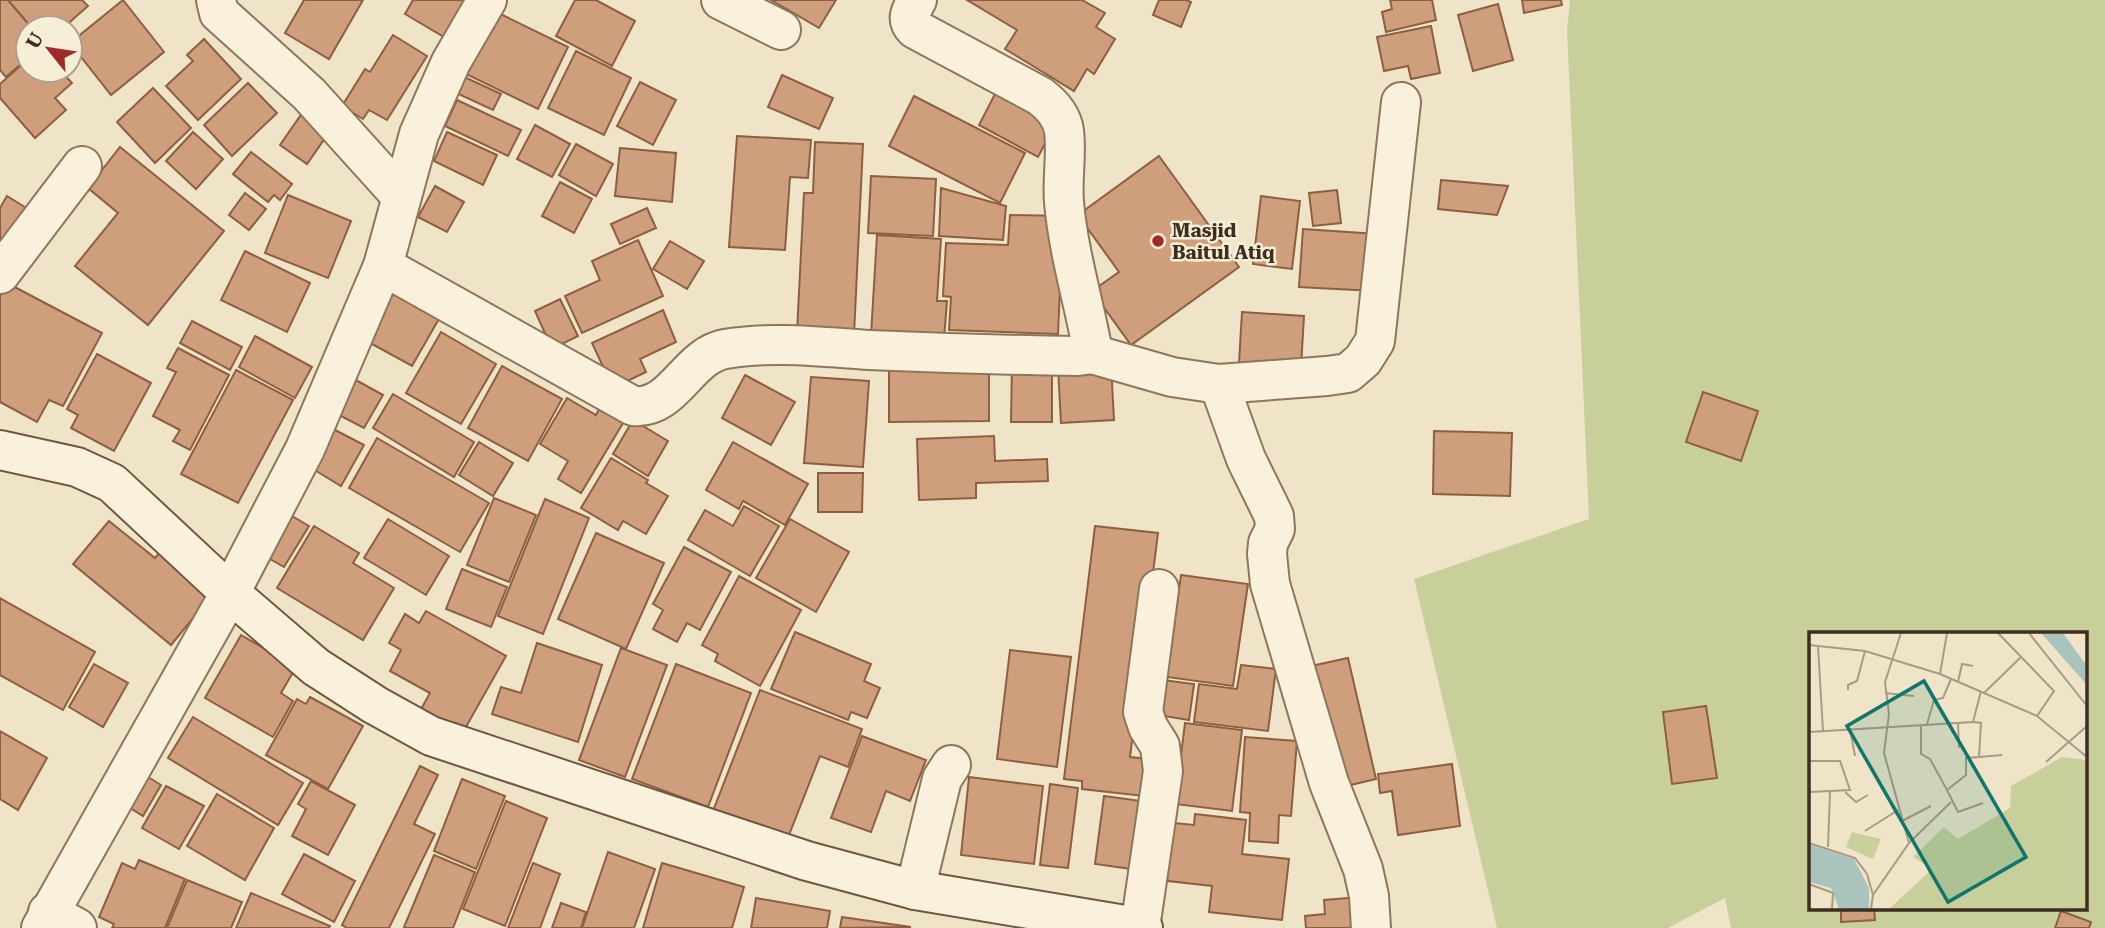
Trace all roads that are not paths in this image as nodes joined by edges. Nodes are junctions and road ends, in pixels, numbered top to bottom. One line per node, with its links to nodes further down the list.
1 (216, 0): 8 (street)
2 (487, 0): 8 (street)
3 (721, 0): 5 (street)
4 (917, 0): 11 (street)
5 (781, 30)
6 (1401, 102): 12 (street)
7 (82, 166): 10 (street)
8 (401, 196): 9 (street)
9 (383, 266): 11 (street); 15 (street)
10 (0, 275)
11 (1092, 354): 12 (street)
12 (1219, 384): 21 (street)
13 (0, 450): 15 (street)
14 (1159, 589): 20 (street)
15 (230, 593): 17 (street); 19 (street)
16 (951, 765): 17 (street)
17 (915, 890): 18 (street)
18 (1018, 918): 20 (street)
19 (55, 923)
20 (1141, 928)
21 (1371, 928)

